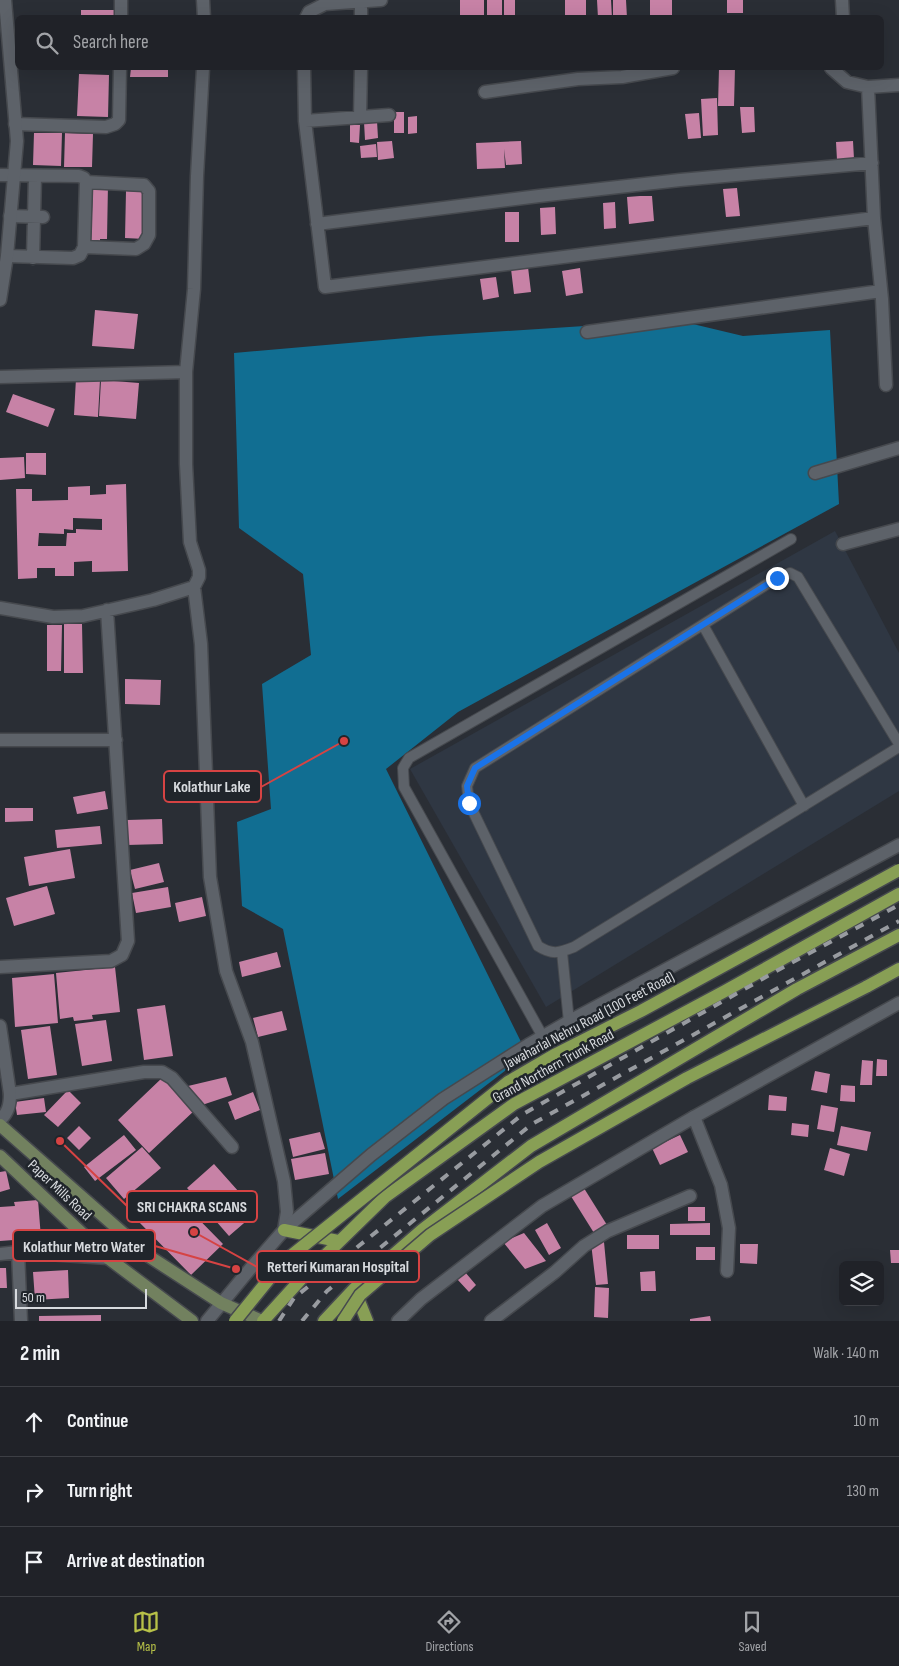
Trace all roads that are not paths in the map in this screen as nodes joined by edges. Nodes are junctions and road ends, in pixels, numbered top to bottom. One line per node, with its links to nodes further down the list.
1 (5, 0): 26 (street)
2 (121, 0): 7 (street)
3 (204, 0): 8 (street)
4 (381, 0): 6 (street)
5 (842, 0): 11 (street)
6 (361, 1): 9 (street); 10 (street)
7 (121, 15)
8 (204, 15)
9 (308, 15)
10 (361, 15)
11 (843, 15)
12 (120, 70): 26 (street)
13 (203, 70): 42 (street)
14 (304, 70): 25 (street)
15 (361, 70): 24 (street)
16 (662, 70): 22 (street)
17 (833, 70): 19 (street)
18 (846, 70): 19 (street)
19 (847, 82): 21 (street)
20 (899, 85): 21 (street)
21 (868, 87): 27 (street)
22 (485, 92)
23 (389, 115): 24 (street)
24 (360, 117): 25 (street)
25 (305, 121): 35 (street)
26 (15, 124): 29 (street)
27 (872, 162): 34 (street); 35 (street)
28 (0, 175): 29 (street)
29 (13, 176): 30 (street); 32 (street)
30 (35, 176): 31 (street); 33 (street)
31 (86, 182): 36 (street); 36 (street)
32 (10, 216): 33 (street); 37 (street)
33 (39, 217): 38 (street)
34 (874, 218): 35 (street); 39 (street)
35 (317, 224)
36 (84, 247): 38 (street)
37 (7, 256): 38 (street); 40 (street)
38 (33, 258)
39 (881, 291): 41 (street); 44 (street)
40 (0, 300)
41 (586, 332)
42 (186, 372): 43 (street); 50 (street)
43 (0, 377)
44 (886, 385)
45 (899, 448): 46 (street)
46 (815, 473)
47 (899, 529): 49 (street)
48 (791, 539): 68 (lane)
49 (842, 544)
50 (194, 587): 52 (street); 76 (street)
51 (0, 608): 52 (street)
52 (107, 610): 55 (street)
53 (703, 625): 56 (lane); 57 (lane); 62 (lane)
54 (0, 740): 55 (street)
55 (116, 740): 63 (street)
56 (899, 745): 57 (lane)
57 (804, 806): 62 (lane)
58 (899, 845): 66 (street)
59 (899, 870): 87 (main road, Jawaharlal Nehru Road (100 Feet Road), bridge)
60 (899, 894): 77 (main road, Grand Northern Trunk Road)
61 (899, 935): 82 (main road)
62 (562, 952): 66 (lane)
63 (0, 966)
64 (899, 969): 90 (main road, bridge)
65 (899, 1003): 70 (street)
66 (569, 1022): 68 (street)
67 (0, 1026): 69 (street)
68 (543, 1037): 76 (street)
69 (10, 1094): 71 (street); 73 (street)
70 (694, 1117): 81 (street); 92 (street)
71 (0, 1120)
72 (0, 1125): 83 (main road, Paper Mills Road)
73 (232, 1146)
74 (0, 1156): 80 (main road, Paper Mills Road)
75 (690, 1196): 93 (street)
76 (284, 1230): 77 (main road); 83 (street)
77 (338, 1241): 88 (main road, Grand Northern Trunk Road)
78 (18, 1252): 79 (street); 80 (street); 84 (street)
79 (0, 1254)
80 (108, 1258): 85 (main road, Paper Mills Road)
81 (728, 1271)
82 (354, 1289): 89 (main road); 91 (main road)
83 (221, 1303): 86 (street); 88 (main road, Paper Mills Road)
84 (21, 1321)
85 (192, 1321)
86 (207, 1321)
87 (235, 1321)
88 (262, 1321)
89 (324, 1321)
90 (343, 1321)
91 (367, 1321)
92 (398, 1321)
93 (491, 1321)

